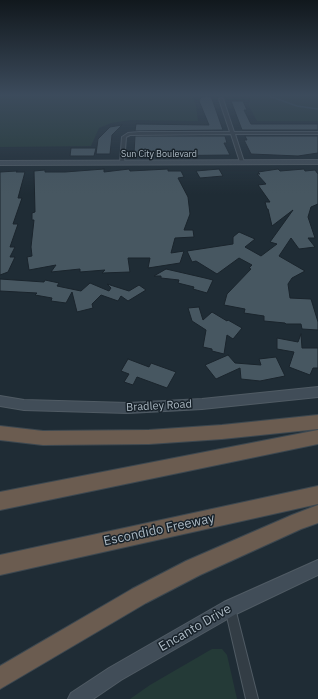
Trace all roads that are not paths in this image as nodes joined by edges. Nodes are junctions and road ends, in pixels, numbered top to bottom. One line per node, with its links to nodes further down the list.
1 (231, 129): 2 (street)
2 (233, 133): 3 (street); 4 (street); 7 (street)
3 (318, 133)
4 (242, 162): 5 (street, Sun City Boulevard); 7 (street, Sun City Boulevard)
5 (318, 162)
6 (0, 163): 7 (street, Sun City Boulevard)
7 (122, 163)
8 (318, 392): 9 (street, Bradley Road)
9 (0, 401)
10 (318, 422): 11 (highway)
11 (0, 434)
12 (318, 437): 14 (highway)
13 (318, 495): 16 (highway, Escondido Freeway)
14 (0, 501)
15 (318, 514): 19 (highway)
16 (0, 565)
17 (318, 568): 18 (street, Encanto Drive)
18 (230, 608): 20 (street, Encanto Drive); 21 (street)
19 (0, 678)
20 (77, 699)
21 (252, 699)

